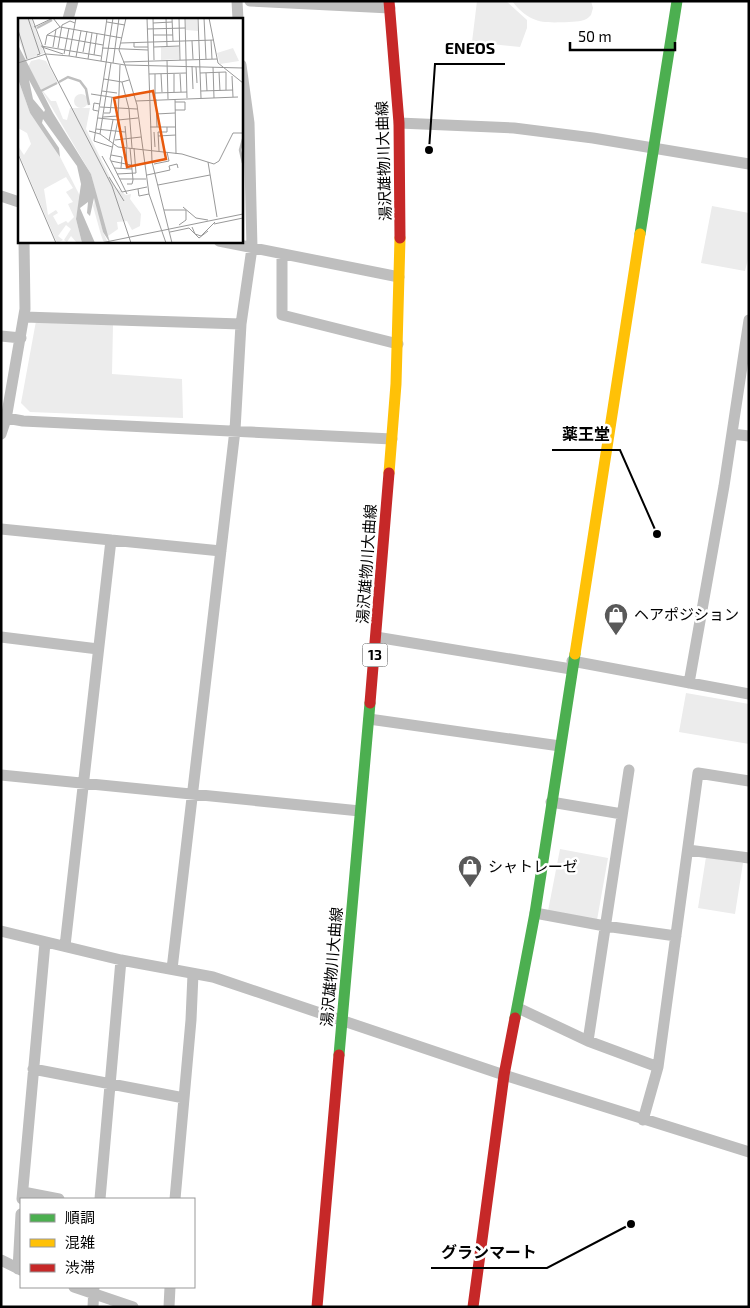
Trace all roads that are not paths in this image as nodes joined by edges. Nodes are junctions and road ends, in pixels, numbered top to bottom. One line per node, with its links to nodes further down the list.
1 (73, 1): 6 (street)
2 (237, 1): 7 (street)
3 (250, 1): 5 (street)
4 (677, 1): 10 (street)
5 (390, 5): 9 (street, 湯沢雄物川大曲線 / 13)
6 (68, 18)
7 (238, 18)
8 (242, 73): 16 (street)
9 (399, 123): 10 (street); 18 (street, 湯沢雄物川大曲線 / 13)
10 (653, 148): 11 (street); 37 (street)
11 (749, 164)
12 (1, 196): 13 (street)
13 (18, 202)
14 (24, 242): 19 (street)
15 (224, 242): 16 (street)
16 (252, 248): 17 (street); 21 (street)
17 (282, 255): 18 (street); 24 (street)
18 (400, 277): 24 (street, 湯沢雄物川大曲線 / 13)
19 (24, 317): 21 (street); 23 (street)
20 (749, 320): 28 (street)
21 (241, 324): 26 (street)
22 (1, 336): 23 (street)
23 (21, 338): 25 (street)
24 (398, 344): 30 (street, 湯沢雄物川大曲線 / 13)
25 (4, 418): 26 (street); 27 (street)
26 (235, 430): 30 (street); 33 (street)
27 (1, 434)
28 (732, 434): 29 (street); 38 (street)
29 (749, 436)
30 (392, 438): 35 (street, 湯沢雄物川大曲線 / 13)
31 (1, 529): 32 (street)
32 (111, 540): 33 (street); 36 (street)
33 (221, 551): 46 (street)
34 (1, 637): 36 (street)
35 (376, 637): 37 (street); 40 (street, 湯沢雄物川大曲線 / 13)
36 (98, 649): 45 (street)
37 (572, 665): 38 (street); 41 (street)
38 (689, 683): 39 (street)
39 (749, 694)
40 (369, 719): 41 (street); 48 (street, 湯沢雄物川大曲線 / 13)
41 (560, 746): 47 (street)
42 (629, 770): 49 (street)
43 (1, 775): 45 (street)
44 (749, 781): 50 (street)
45 (83, 783): 46 (street); 57 (street)
46 (194, 796): 48 (street); 59 (street)
47 (551, 802): 49 (street); 52 (street)
48 (360, 811): 62 (street, 湯沢雄物川大曲線 / 13)
49 (622, 814): 53 (street)
50 (688, 850): 51 (street); 55 (street)
51 (749, 858)
52 (535, 912): 53 (street); 61 (street)
53 (605, 926): 55 (street); 63 (street)
54 (1, 931): 56 (street)
55 (676, 936): 64 (street)
56 (45, 943): 57 (street); 65 (street)
57 (65, 946): 58 (street)
58 (121, 960): 59 (street); 67 (street)
59 (172, 969): 60 (street)
60 (193, 974): 62 (street); 68 (street)
61 (518, 1008): 63 (street); 66 (street)
62 (343, 1019): 66 (street); 84 (street, 湯沢雄物川大曲線 / 13)
63 (588, 1041): 64 (street)
64 (658, 1067): 69 (street)
65 (33, 1069): 67 (street); 71 (street)
66 (504, 1075): 69 (street); 85 (street)
67 (111, 1084): 68 (street); 73 (street)
68 (184, 1098): 74 (street)
69 (643, 1120): 70 (street)
70 (749, 1152)
71 (22, 1195): 72 (street)
72 (49, 1198)
73 (100, 1198)
74 (175, 1198)
75 (20, 1242): 77 (street)
76 (1, 1260): 77 (street)
77 (19, 1269)
78 (81, 1288): 80 (street)
79 (170, 1288): 83 (street)
80 (94, 1290): 81 (street); 82 (street)
81 (93, 1307)
82 (133, 1307)
83 (169, 1307)
84 (317, 1307)
85 (473, 1307)

